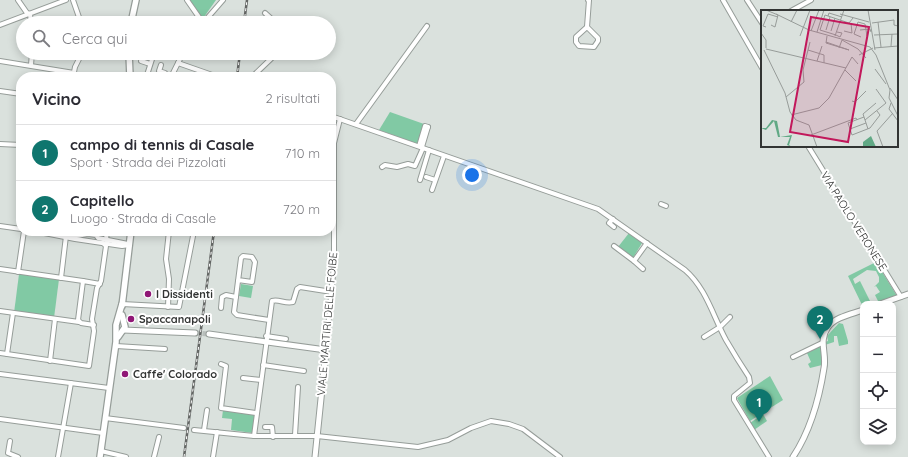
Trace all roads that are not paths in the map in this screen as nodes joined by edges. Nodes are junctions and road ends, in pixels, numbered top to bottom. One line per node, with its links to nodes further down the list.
1 (18, 0): 14 (street)
2 (66, 0): 14 (street)
3 (73, 0): 16 (street)
4 (136, 0): 17 (main road)
5 (187, 0): 18 (street)
6 (223, 0): 19 (street)
7 (588, 0): 25 (street)
8 (724, 0): 38 (street)
9 (747, 0): 22 (street)
10 (811, 0): 11 (street)
11 (803, 2): 12 (street)
12 (792, 10)
13 (265, 13): 20 (street)
14 (30, 14): 15 (street)
15 (25, 16)
16 (79, 16)
17 (133, 16)
18 (198, 16)
19 (209, 16)
20 (268, 16)
21 (16, 19): 23 (street)
22 (761, 21)
23 (0, 25)
24 (427, 26): 51 (street)
25 (587, 27): 25 (street)
26 (31, 60): 36 (street)
27 (79, 60): 40 (street)
28 (129, 60): 41 (main road)
29 (141, 60): 35 (street)
30 (151, 60): 35 (street)
31 (180, 60): 34 (street)
32 (270, 60): 46 (street)
33 (0, 61): 36 (street)
34 (178, 63): 44 (street); 45 (street)
35 (150, 64): 42 (street)
36 (31, 65): 39 (street)
37 (161, 65): 43 (street)
38 (761, 66)
39 (61, 72)
40 (75, 72)
41 (130, 72)
42 (147, 72)
43 (163, 72)
44 (171, 72)
45 (204, 72)
46 (257, 72)
47 (0, 91): 48 (street)
48 (16, 93)
49 (336, 118): 50 (street)
50 (340, 119): 51 (street); 53 (street, VIALE MARTIRI DELLE FOIBE)
51 (356, 124): 56 (street)
52 (428, 127): 56 (street)
53 (336, 139)
54 (0, 144): 55 (street)
55 (16, 145)
56 (421, 147): 58 (street); 60 (street)
57 (809, 147): 94 (street, VIA PAOLO VERONESE)
58 (429, 150): 59 (street); 62 (street)
59 (444, 156): 63 (street); 67 (street)
60 (382, 167)
61 (426, 177): 63 (street)
62 (420, 180)
63 (436, 180): 64 (street)
64 (432, 190)
65 (661, 204): 66 (street)
66 (666, 206)
67 (613, 219): 69 (street); 80 (street)
68 (0, 226): 70 (street)
69 (614, 227)
70 (16, 228)
71 (23, 236): 86 (street)
72 (68, 236): 79 (street); 87 (street)
73 (93, 236): 79 (street)
74 (106, 236): 79 (street)
75 (131, 236): 81 (main road)
76 (168, 236): 97 (street)
77 (193, 236): 97 (street)
78 (334, 236): 91 (street, VIALE MARTIRI DELLE FOIBE)
79 (105, 241): 81 (street); 90 (street)
80 (647, 243): 83 (street); 108 (street)
81 (130, 245): 96 (main road)
82 (614, 246): 83 (street)
83 (634, 261): 84 (street)
84 (643, 268)
85 (0, 269): 86 (street)
86 (18, 272): 87 (street)
87 (61, 278): 89 (street)
88 (238, 280): 88 (street); 93 (street)
89 (83, 281): 90 (street); 105 (street)
90 (100, 284): 106 (street)
91 (332, 292): 104 (street); 118 (street, VIALE MARTIRI DELLE FOIBE)
92 (908, 294): 94 (street)
93 (236, 297): 98 (street); 104 (street)
94 (901, 297): 95 (street)
95 (889, 301)
96 (122, 304): 97 (street); 107 (main road)
97 (168, 307)
98 (221, 308)
99 (0, 311): 101 (street)
100 (860, 311): 115 (street)
101 (13, 313): 103 (street); 120 (street)
102 (730, 317): 108 (street)
103 (56, 319): 105 (street); 122 (street)
104 (268, 320): 111 (street)
105 (79, 322): 106 (street)
106 (94, 325): 122 (street)
107 (121, 327): 109 (street); 116 (main road)
108 (720, 327): 112 (street); 158 (street)
109 (195, 333)
110 (209, 334): 114 (street)
111 (266, 336): 113 (street); 114 (street)
112 (704, 337)
113 (286, 339)
114 (266, 343): 118 (street); 124 (street)
115 (822, 343): 121 (street); 159 (street)
116 (116, 346): 117 (street); 130 (main road)
117 (164, 349)
118 (326, 350): 145 (street, VIALE MARTIRI DELLE FOIBE)
119 (0, 353): 120 (street)
120 (7, 354): 122 (street)
121 (793, 357)
122 (50, 361)
123 (221, 364): 133 (street)
124 (264, 365): 125 (street); 128 (street)
125 (304, 372)
126 (0, 374): 129 (street)
127 (243, 378): 128 (street)
128 (261, 380): 133 (street)
129 (71, 383): 130 (street); 137 (street)
130 (109, 388): 134 (main road)
131 (298, 388): 143 (street)
132 (207, 410): 140 (street)
133 (256, 413): 144 (street)
134 (105, 418): 138 (street); 142 (main road)
135 (0, 419): 137 (street)
136 (265, 427): 147 (street)
137 (64, 428): 142 (street); 151 (street)
138 (184, 428)
139 (194, 430): 140 (street)
140 (204, 430): 141 (street)
141 (217, 432): 144 (street); 155 (street)
142 (103, 433): 149 (main road)
143 (296, 435): 145 (street); 147 (street)
144 (254, 436): 147 (street)
145 (317, 436): 156 (street, VIALE MARTIRI DELLE FOIBE); 157 (street)
146 (159, 437): 154 (street)
147 (273, 437)
148 (10, 441): 150 (street)
149 (101, 451): 152 (main road); 153 (street)
150 (18, 457)
151 (58, 457)
152 (100, 457)
153 (126, 457)
154 (154, 457)
155 (213, 457)
156 (315, 457)
157 (560, 457)
158 (769, 457)
159 (793, 457)

